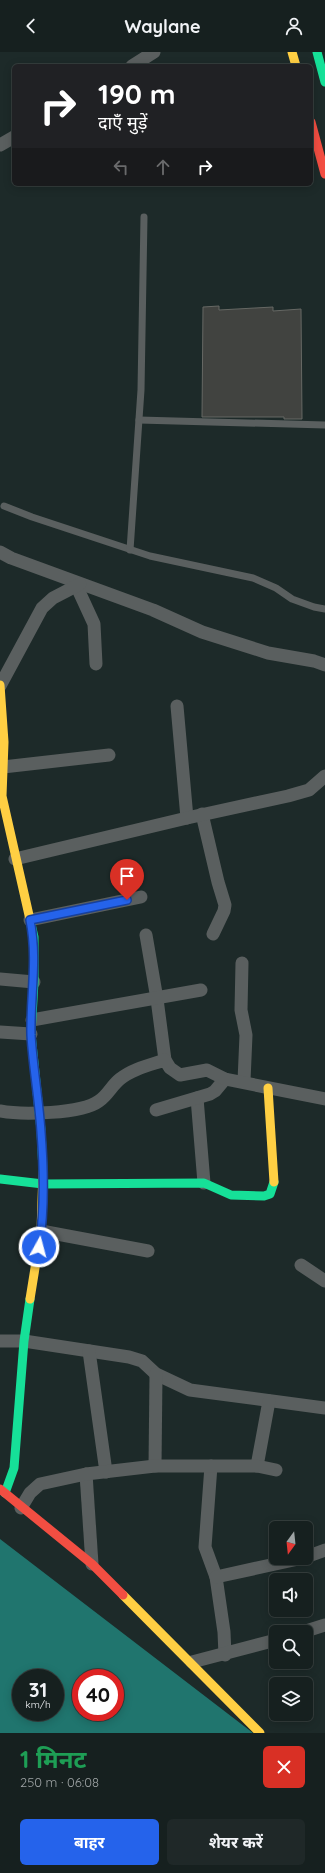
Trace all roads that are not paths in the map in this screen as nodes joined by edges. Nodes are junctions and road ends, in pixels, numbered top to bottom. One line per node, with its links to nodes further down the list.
1 (154, 52): 4 (street)
2 (292, 52): 5 (street)
3 (317, 52): 6 (street)
4 (135, 64)
5 (295, 64)
6 (325, 82)
7 (313, 129): 10 (street)
8 (12, 138): 9 (street)
9 (0, 145)
10 (325, 174)
11 (144, 218): 12 (lane)
12 (139, 420): 13 (lane); 15 (lane)
13 (325, 425)
14 (4, 506): 15 (lane)
15 (130, 550): 18 (lane)
16 (0, 552): 17 (street)
17 (78, 586): 19 (street); 20 (street); 21 (street)
18 (325, 610)
19 (96, 664)
20 (325, 665)
21 (0, 686): 24 (street)
22 (177, 706): 28 (street)
23 (109, 755): 24 (street)
24 (3, 767): 26 (street)
25 (325, 776): 27 (street)
26 (1, 789): 29 (street)
27 (202, 814): 28 (street); 32 (street)
28 (187, 818): 29 (street)
29 (15, 859): 31 (street)
30 (141, 897): 31 (street)
31 (30, 920): 36 (street)
32 (213, 934)
33 (146, 935): 38 (street)
34 (242, 963): 44 (street)
35 (0, 979): 36 (street)
36 (34, 982): 39 (street)
37 (201, 990): 38 (street)
38 (157, 999): 39 (street); 42 (street)
39 (32, 1020): 41 (street)
40 (0, 1032): 41 (street)
41 (31, 1034): 50 (street)
42 (165, 1060): 43 (street); 50 (street)
43 (225, 1079): 44 (street); 46 (street)
44 (244, 1081): 45 (street)
45 (268, 1088): 47 (street); 53 (street)
46 (197, 1098): 48 (street); 53 (street)
47 (325, 1099)
48 (156, 1110)
49 (0, 1111): 50 (street)
50 (39, 1113): 52 (street)
51 (0, 1179): 52 (street)
52 (43, 1184): 53 (street); 54 (street)
53 (204, 1184)
54 (41, 1232): 55 (street); 59 (street)
55 (148, 1251)
56 (301, 1265): 57 (street)
57 (325, 1281)
58 (0, 1341): 59 (street)
59 (24, 1341): 60 (street); 70 (street)
60 (90, 1351): 61 (street); 68 (street)
61 (156, 1374): 62 (street); 64 (street)
62 (269, 1400): 63 (street); 66 (street)
63 (325, 1408)
64 (155, 1466): 65 (street); 68 (street)
65 (211, 1466): 66 (street); 76 (street)
66 (257, 1466): 67 (street)
67 (276, 1470)
68 (106, 1472): 69 (street)
69 (86, 1474): 71 (street); 74 (street)
70 (3, 1491): 71 (street)
71 (21, 1508): 74 (street)
72 (325, 1550): 73 (street)
73 (313, 1555)
74 (92, 1564): 81 (street)
75 (272, 1565): 76 (street)
76 (216, 1577): 80 (street)
77 (325, 1625): 78 (street)
78 (313, 1629)
79 (269, 1642): 80 (street)
80 (225, 1655): 81 (street)
81 (192, 1662): 82 (street)
82 (260, 1733)

